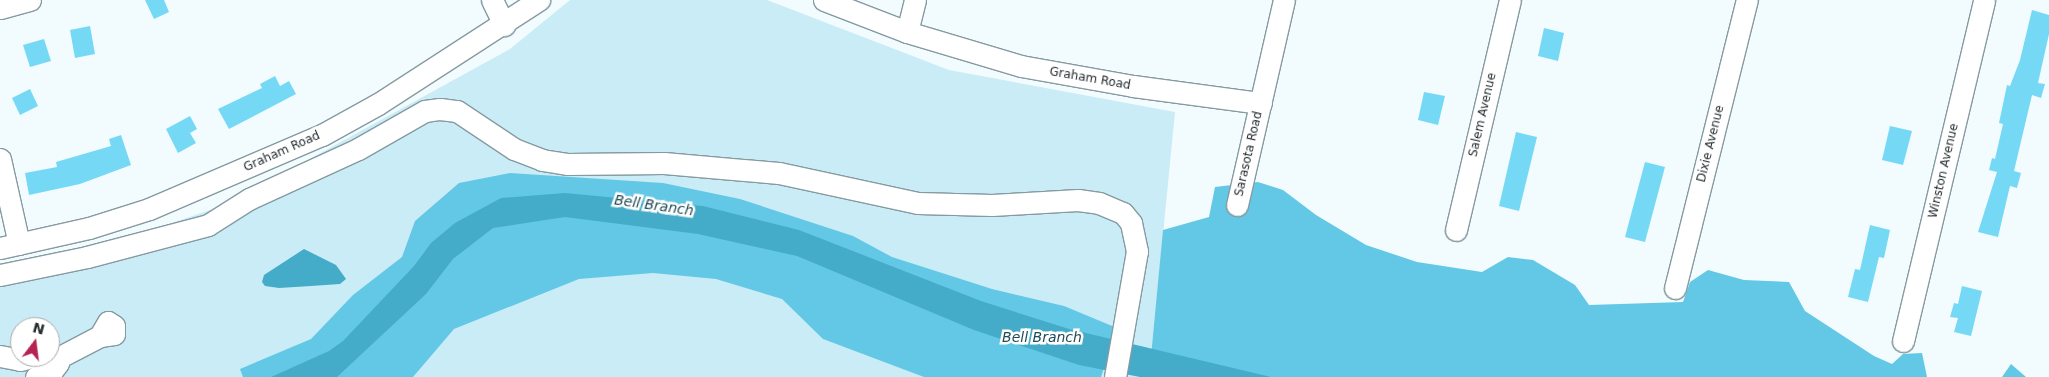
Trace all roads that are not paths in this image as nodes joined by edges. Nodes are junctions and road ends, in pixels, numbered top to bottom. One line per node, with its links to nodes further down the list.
1 (30, 0): 10 (street)
2 (492, 0): 11 (street)
3 (539, 0): 11 (street, Graham Road)
4 (824, 0): 12 (street, Graham Road)
5 (915, 0): 12 (street)
6 (1284, 0): 13 (street)
7 (1510, 0): 16 (street, Salem Avenue)
8 (1747, 0): 19 (street, Dixie Avenue)
9 (1984, 0): 21 (street, Winston Avenue)
10 (0, 8)
11 (504, 25): 17 (street, Graham Road)
12 (907, 32): 13 (street, Graham Road)
13 (1260, 103): 15 (street, Sarasota Road)
14 (0, 158): 17 (street)
15 (1237, 206)
16 (1456, 230)
17 (10, 246)
18 (0, 275): 25 (street)
19 (1675, 288)
20 (100, 336): 22 (street)
21 (1903, 341)
22 (60, 353)
23 (55, 367): 24 (street)
24 (36, 377)
25 (1115, 377)

